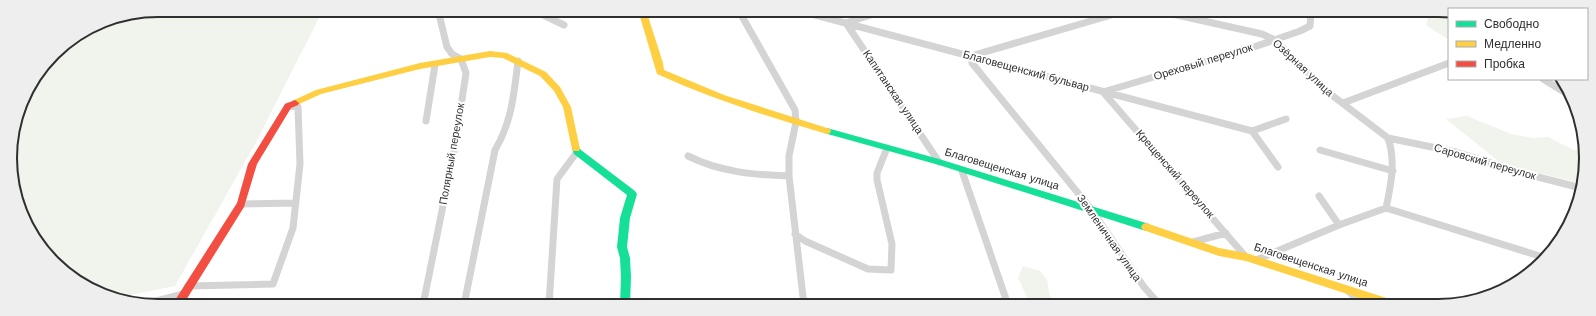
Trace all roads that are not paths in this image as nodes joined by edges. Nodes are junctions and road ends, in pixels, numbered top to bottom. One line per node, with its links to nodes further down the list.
1 (440, 17): 14 (street)
2 (549, 17): 11 (street)
3 (644, 17): 25 (street, Благовещенская улица)
4 (742, 17): 25 (street)
5 (823, 17): 10 (street, Благовещенский бульвар)
6 (864, 17): 10 (street)
7 (1104, 17): 13 (street)
8 (1186, 17): 12 (street, Озёрная улица)
9 (1311, 17): 12 (street, Ореховый переулок)
10 (846, 23): 13 (street, Благовещенский бульвар); 32 (street, Капитанская улица)
11 (564, 24)
12 (1276, 40): 20 (street, Ореховый переулок); 21 (street, Озёрная улица)
13 (971, 56): 20 (street, Благовещенский бульвар); 42 (street, Земленичная улица)
14 (461, 59): 15 (street); 17 (street); 54 (street, Полярный переулок)
15 (518, 62): 30 (street); 55 (street)
16 (1448, 63): 21 (street)
17 (435, 65): 22 (street); 24 (street)
18 (1545, 80): 19 (street)
19 (1561, 90)
20 (1103, 92): 26 (street, Благовещенский бульвар); 44 (street, Крещенский переулок)
21 (1343, 103): 27 (street, Озёрная улица)
22 (288, 106): 39 (street); 40 (street)
23 (1286, 119): 26 (street)
24 (426, 121)
25 (796, 122): 28 (street, Благовещенская улица); 36 (street)
26 (1252, 131): 33 (street)
27 (1388, 138): 35 (street); 37 (street, Саровский переулок)
28 (887, 148): 32 (street, Благовещенская улица); 45 (street)
29 (1320, 150): 35 (street)
30 (577, 152): 56 (street); 57 (street)
31 (688, 156): 36 (street)
32 (939, 162): 34 (street, Благовещенская улица)
33 (1278, 167)
34 (962, 171): 42 (street, Благовещенская улица); 59 (street)
35 (1393, 171): 41 (street)
36 (789, 176): 45 (street)
37 (1576, 187)
38 (1319, 196): 43 (street)
39 (296, 203): 40 (street); 51 (street)
40 (241, 204): 51 (street)
41 (1386, 208): 43 (street); 47 (street)
42 (1091, 209): 46 (street, Благовещенская улица); 60 (street, Земленичная улица)
43 (1339, 225): 49 (street)
44 (1226, 233): 46 (street); 48 (street, Крещенский переулок)
45 (795, 234): 58 (street)
46 (1193, 242): 48 (street, Благовещенская улица)
47 (1540, 256)
48 (1246, 257): 49 (street, Благовещенская улица)
49 (1256, 260): 50 (street, Благовещенская улица)
50 (1345, 288): 61 (street); 62 (street, Благовещенская улица)
51 (185, 290): 52 (street); 53 (street)
52 (159, 299)
53 (180, 299)
54 (424, 299)
55 (465, 299)
56 (549, 299)
57 (625, 299)
58 (803, 299)
59 (1006, 299)
60 (1154, 299)
61 (1357, 299)
62 (1378, 299)

